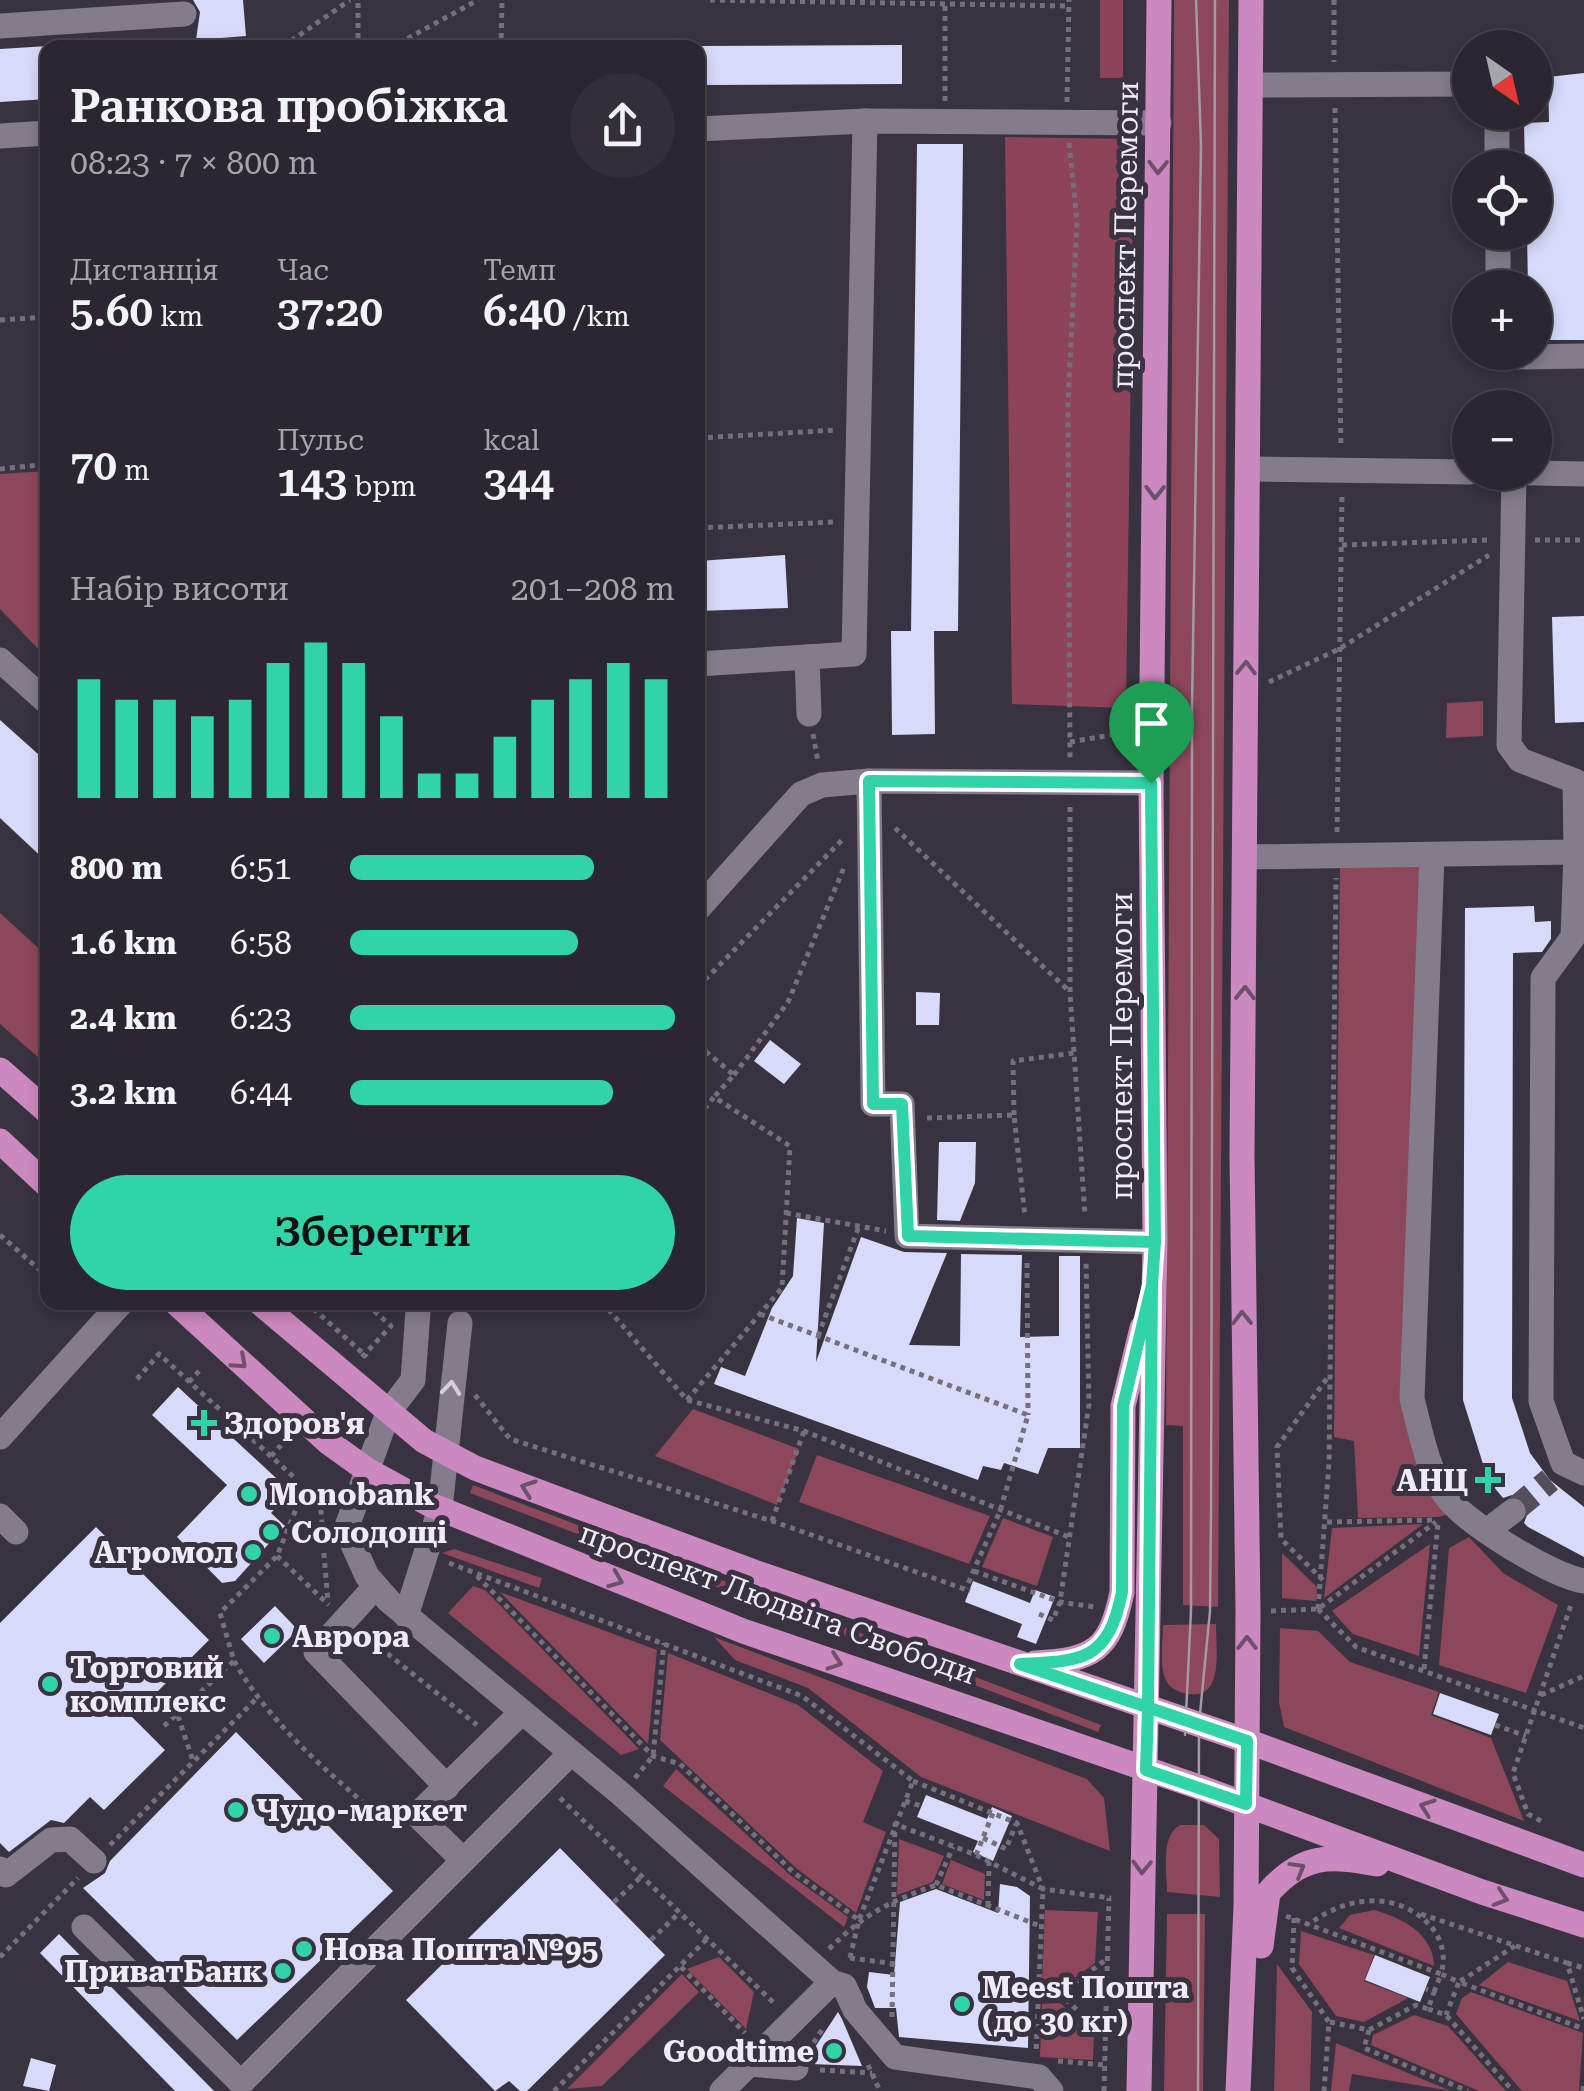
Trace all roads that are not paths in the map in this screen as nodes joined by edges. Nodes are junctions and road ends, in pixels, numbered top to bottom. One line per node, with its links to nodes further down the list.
1 (1159, 0): 8 (main road, проспект Перемоги)
2 (1251, 0): 6 (main road)
3 (184, 14): 4 (street)
4 (0, 26)
5 (1452, 84): 6 (street)
6 (1250, 85): 14 (main road)
7 (865, 121): 8 (street); 9 (street); 19 (street)
8 (1158, 123): 26 (main road, проспект Перемоги, one-way to 26)
9 (705, 129)
10 (40, 134): 11 (street)
11 (0, 136)
12 (1552, 356): 13 (street)
13 (1584, 356)
14 (1250, 469): 15 (street); 28 (main road, one-way to 14)
15 (1452, 472)
16 (1552, 473): 17 (street)
17 (1584, 474)
18 (1513, 490): 25 (street)
19 (806, 657): 21 (street); 23 (street)
20 (0, 660): 22 (street)
21 (705, 664)
22 (40, 696)
23 (809, 714)
24 (869, 781): 26 (street); 30 (street); 36 (street)
25 (1580, 781): 27 (street)
26 (1151, 783): 36 (main road, проспект Перемоги)
27 (1576, 852): 29 (street); 31 (street)
28 (1246, 856): 29 (street); 57 (main road, one-way to 28)
29 (1432, 856): 50 (street)
30 (705, 901)
31 (1572, 952): 47 (street)
32 (0, 1070): 33 (main road)
33 (40, 1105)
34 (0, 1141): 35 (main road)
35 (40, 1178)
36 (1155, 1242): 37 (main road, проспект Перемоги)
37 (1152, 1285): 54 (main road); 55 (main road, проспект Перемоги)
38 (115, 1310): 44 (street)
39 (184, 1310): 46 (main road, проспект Людвіга Свободи, one-way to 46)
40 (268, 1310): 43 (main road, проспект Людвіга Свободи)
41 (418, 1311): 43 (street)
42 (460, 1323): 45 (street, one-way to 42)
43 (388, 1413): 45 (main road, проспект Людвіга Свободи); 46 (street)
44 (0, 1436)
45 (445, 1454): 48 (street); 54 (main road, проспект Людвіга Свободи, one-way to 45)
46 (367, 1470): 48 (main road, проспект Людвіга Свободи); 52 (street)
47 (1566, 1472)
48 (440, 1509): 53 (street); 59 (main road, проспект Людвіга Свободи, one-way to 59)
49 (1513, 1511): 50 (street)
50 (1488, 1530): 51 (street)
51 (1582, 1580)
52 (375, 1587): 53 (street); 60 (street)
53 (406, 1616): 56 (street)
54 (1020, 1664): 55 (main road, проспект Людвіга Свободи)
55 (1148, 1708): 57 (main road, проспект Людвіга Свободи); 59 (main road, проспект Перемоги)
56 (522, 1712): 58 (street); 60 (street)
57 (1247, 1741): 61 (main road); 64 (main road, проспект Людвіга Свободи, one-way to 57)
58 (571, 1753): 62 (street); 69 (street)
59 (1146, 1770): 61 (main road, проспект Людвіга Свободи); 74 (main road, проспект Перемоги, one-way to 74)
60 (447, 1787): 62 (street)
61 (1246, 1804): 66 (main road, проспект Людвіга Свободи); 75 (main road)
62 (462, 1859): 68 (street)
63 (94, 1861): 65 (street)
64 (1584, 1865)
65 (0, 1869)
66 (1441, 1876): 67 (main road, проспект Людвіга Свободи, one-way to 67); 76 (main road, one-way to 66)
67 (1584, 1925)
68 (84, 1927)
69 (832, 1982): 70 (street); 72 (street)
70 (749, 2064): 71 (street); 73 (street)
71 (796, 2068)
72 (1040, 2076)
73 (722, 2091)
74 (1139, 2091)
75 (1238, 2091)
76 (1254, 2091)

